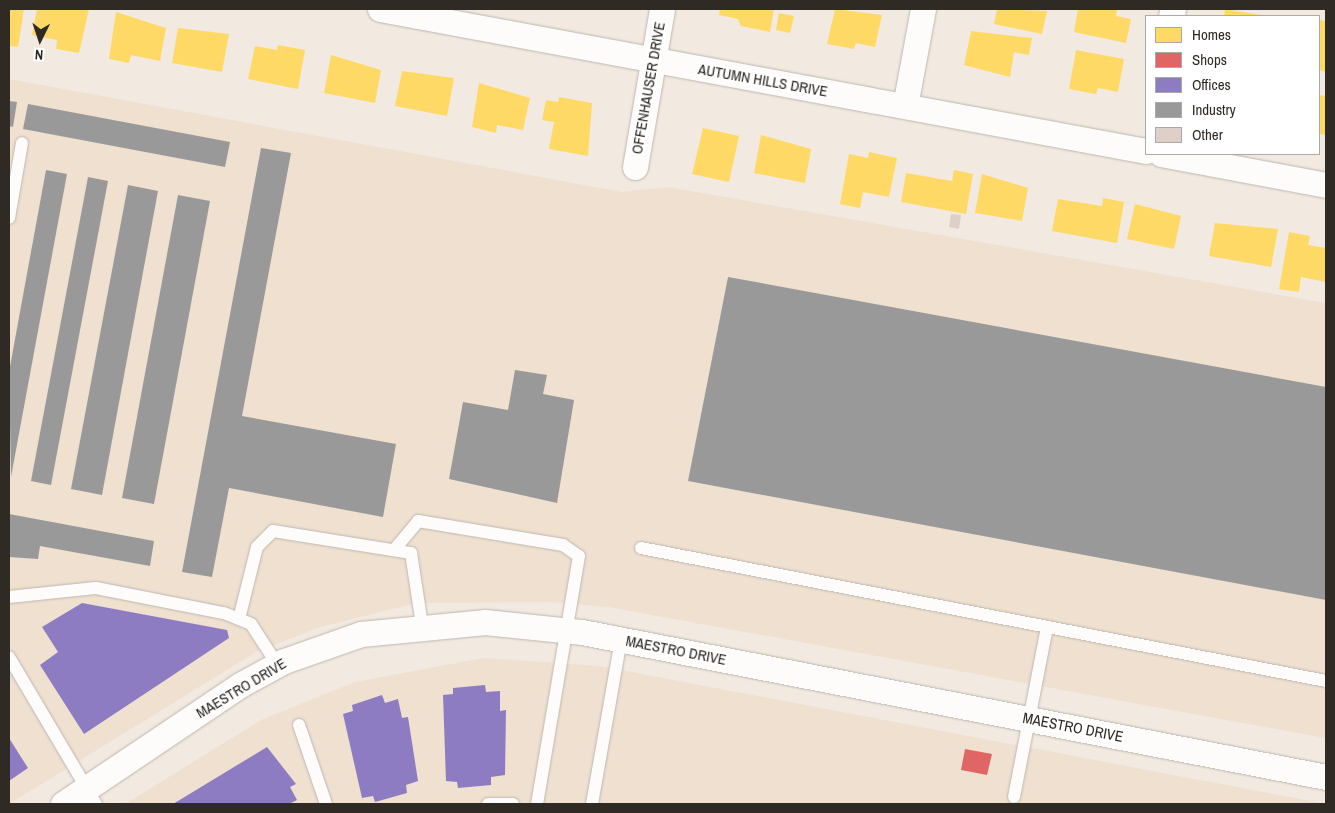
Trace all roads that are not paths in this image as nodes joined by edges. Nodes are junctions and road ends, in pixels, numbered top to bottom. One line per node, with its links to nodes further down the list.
1 (380, 9): 4 (street, AUTUMN HILLS DRIVE)
2 (662, 9): 4 (street, OFFENHAUSER DRIVE)
3 (923, 9): 5 (street)
4 (652, 59): 5 (street, AUTUMN HILLS DRIVE); 9 (street, OFFENHAUSER DRIVE)
5 (905, 106): 7 (street, AUTUMN HILLS DRIVE)
6 (22, 143): 11 (lane)
7 (1145, 151)
8 (1166, 155): 10 (street)
9 (635, 167)
10 (1326, 184)
11 (9, 218)
12 (641, 548): 17 (lane)
13 (394, 550): 15 (lane); 16 (lane); 18 (lane)
14 (9, 597): 15 (lane)
15 (239, 619): 21 (lane)
16 (422, 625): 18 (street, MAESTRO DRIVE); 21 (street, MAESTRO DRIVE)
17 (1047, 627): 22 (lane); 23 (lane)
18 (566, 630): 19 (street, MAESTRO DRIVE); 32 (lane)
19 (621, 640): 23 (street, MAESTRO DRIVE); 33 (lane)
20 (9, 657): 26 (lane)
21 (277, 664): 26 (street, MAESTRO DRIVE)
22 (1326, 681)
23 (1029, 718): 25 (street, MAESTRO DRIVE); 27 (lane)
24 (299, 725): 29 (lane)
25 (1326, 777)
26 (91, 797): 28 (street, MAESTRO DRIVE)
27 (1014, 797)
28 (63, 804)
29 (326, 804)
30 (488, 804): 31 (lane)
31 (513, 804)
32 (537, 804)
33 (592, 804)

